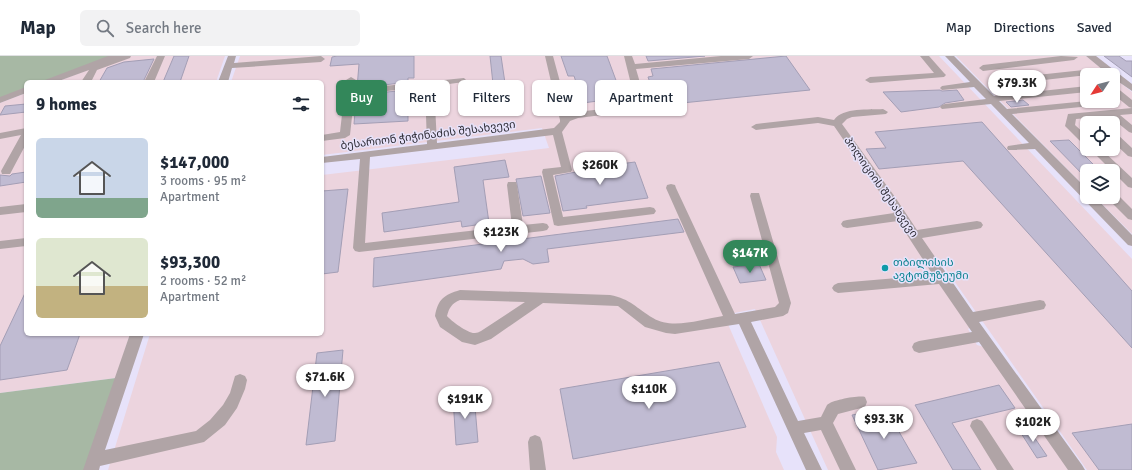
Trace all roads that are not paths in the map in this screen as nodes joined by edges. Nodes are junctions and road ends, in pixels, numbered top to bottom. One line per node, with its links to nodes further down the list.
1 (116, 56): 19 (street)
2 (127, 56): 20 (street)
3 (161, 56): 21 (street)
4 (232, 56): 14 (street)
5 (549, 56): 45 (street)
6 (628, 56): 15 (street)
7 (749, 56): 13 (street)
8 (924, 56): 23 (street)
9 (949, 56): 25 (street)
10 (1074, 56): 16 (street); 17 (street)
11 (1090, 56): 26 (street)
12 (321, 59): 14 (street)
13 (670, 60): 15 (street)
14 (229, 66): 22 (street)
15 (631, 67): 45 (street)
16 (983, 68)
17 (1088, 68)
18 (1080, 75): 24 (street)
19 (53, 80)
20 (87, 80)
21 (150, 80)
22 (224, 80)
23 (870, 80)
24 (1000, 82)
25 (977, 84): 29 (street); 34 (street)
26 (1131, 86)
27 (395, 87): 28 (street)
28 (387, 88)
29 (945, 88)
30 (1080, 90): 34 (street)
31 (24, 91): 33 (street)
32 (1120, 95): 35 (street)
33 (0, 100)
34 (992, 100): 37 (street); 40 (street)
35 (1129, 102)
36 (1080, 104): 40 (street)
37 (945, 107)
38 (1132, 111): 41 (street)
39 (883, 112): 46 (street)
40 (1004, 112): 57 (street)
41 (1112, 112): 42 (street); 48 (street)
42 (1089, 115): 51 (street)
43 (347, 116): 53 (street)
44 (431, 116): 56 (street)
45 (565, 120): 50 (street)
46 (837, 124): 47 (street); 74 (street, პოლიციის შესახვევი)
47 (756, 127)
48 (1132, 130)
49 (24, 131): 52 (street)
50 (557, 131): 56 (street, ბესარიონ ჭიჭინაძის შესახვევი); 73 (street)
51 (1080, 135)
52 (0, 136)
53 (324, 138)
54 (24, 139): 63 (street)
55 (1120, 143): 59 (street)
56 (432, 146): 60 (street, ბესარიონ ჭიჭინაძის შესახვევი)
57 (1037, 146): 58 (street); 67 (street)
58 (1012, 148)
59 (1132, 154)
60 (365, 155): 62 (street, ბესარიონ ჭიჭინაძის შესახვევი); 79 (street)
61 (1102, 156): 64 (street)
62 (324, 160)
63 (6, 171)
64 (1132, 184)
65 (512, 185): 79 (street)
66 (671, 188): 89 (street)
67 (1080, 190)
68 (755, 196): 89 (street)
69 (1094, 204): 82 (street)
70 (1120, 204): 75 (street)
71 (24, 208): 72 (street)
72 (0, 211)
73 (650, 211)
74 (902, 216): 76 (street); 80 (street, პოლიციის შესახვევი)
75 (1132, 216)
76 (847, 224)
77 (977, 225): 80 (street)
78 (543, 227): 79 (street)
79 (518, 230)
80 (914, 235): 84 (street, პოლიციის შესახვევი)
81 (24, 242): 83 (street)
82 (1132, 242)
83 (0, 245)
84 (942, 279): 85 (street); 88 (street, პოლიციის შესახვევი)
85 (838, 288)
86 (540, 298): 86 (street); 89 (street)
87 (1040, 305): 88 (street)
88 (970, 318): 91 (street, პოლიციის შესახვევი)
89 (737, 319): 97 (street)
90 (136, 336): 99 (street)
91 (983, 336): 92 (street); 104 (street, პოლიციის შესახვევი)
92 (919, 347)
93 (240, 380): 99 (street)
94 (860, 402): 95 (street)
95 (825, 423): 97 (street); 102 (street)
96 (977, 426): 103 (street)
97 (795, 428): 101 (street)
98 (535, 442): 100 (street)
99 (92, 465)
100 (538, 470)
101 (814, 470)
102 (848, 470)
103 (1006, 470)
104 (1077, 470)

